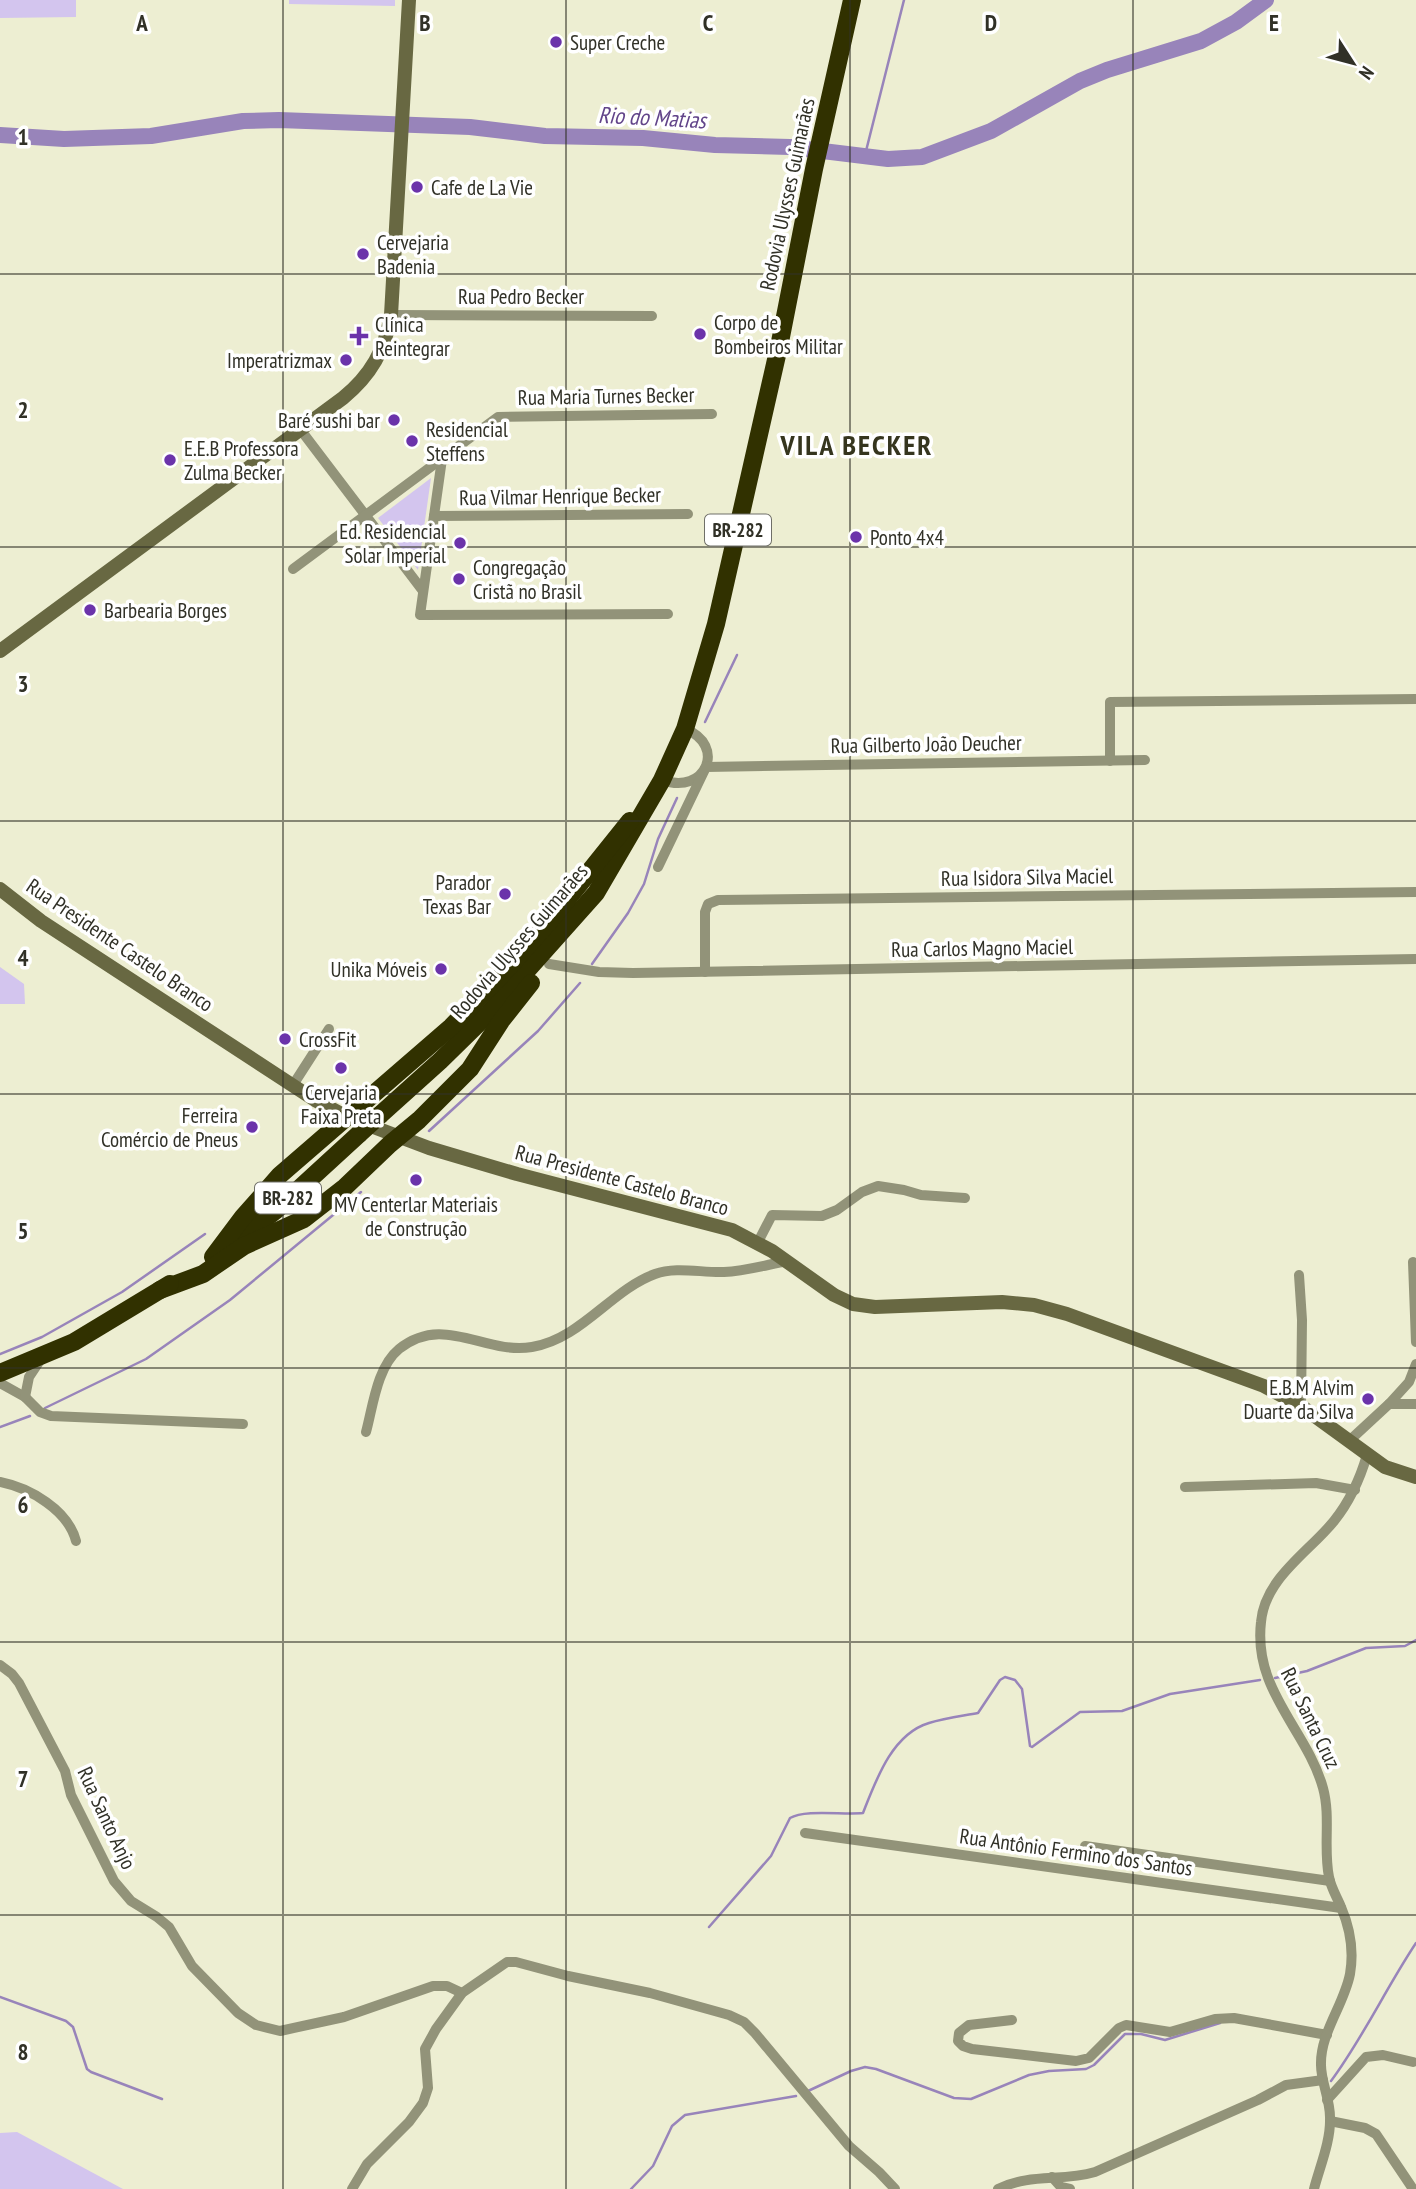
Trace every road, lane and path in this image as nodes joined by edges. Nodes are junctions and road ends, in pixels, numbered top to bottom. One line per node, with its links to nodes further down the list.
1 (409, 0): 3 (street)
2 (852, 0): 16 (highway, Rodovia Ulysses Guimarães / BR-282)
3 (391, 315): 4 (street, Rua Pedro Becker); 6 (street)
4 (652, 316)
5 (712, 414): 7 (street, Rua Maria Turnes Becker)
6 (300, 429): 9 (street); 14 (street)
7 (442, 459): 9 (street, Rua Maria Turnes Becker); 10 (street)
8 (688, 514): 10 (street, Rua Vilmar Henrique Becker)
9 (366, 516): 11 (street, Rua Maria Turnes Becker); 12 (street)
10 (434, 516): 12 (street)
11 (293, 569)
12 (423, 591): 13 (street)
13 (668, 614)
14 (0, 651)
15 (1416, 699): 18 (street)
16 (685, 729): 19 (street); 20 (highway, Rodovia Ulysses Guimarães / BR-282)
17 (1146, 760): 18 (street, Rua Gilberto João Deucher)
18 (1110, 761): 19 (street, Rua Gilberto João Deucher)
19 (706, 767): 20 (street); 21 (street)
20 (659, 785): 24 (highway, Rodovia Ulysses Guimarães / BR-282); 30 (highway)
21 (659, 867)
22 (0, 889): 29 (street, Rua Presidente Castelo Branco)
23 (1416, 892): 27 (street, Rua Isidora Silva Maciel)
24 (596, 893): 26 (highway); 34 (highway, Rodovia Ulysses Guimarães / BR-282, bridge)
25 (1416, 959): 27 (street, Rua Carlos Magno Maciel)
26 (549, 964): 27 (street, Rua Carlos Magno Maciel); 31 (highway)
27 (705, 972)
28 (329, 1029): 29 (street)
29 (293, 1085): 30 (street, Rua Presidente Castelo Branco)
30 (347, 1117): 31 (street, Rua Presidente Castelo Branco); 34 (highway)
31 (398, 1137): 33 (street, Rua Presidente Castelo Branco); 38 (highway)
32 (965, 1198): 33 (street)
33 (758, 1242): 35 (street, Rua Presidente Castelo Branco)
34 (213, 1257): 38 (highway, Rodovia Ulysses Guimarães / BR-282)
35 (787, 1261): 47 (street, Rua Presidente Castelo Branco); 49 (street)
36 (1413, 1262): 39 (street)
37 (1299, 1275): 47 (street)
38 (160, 1290): 40 (highway, Rodovia Ulysses Guimarães / BR-282)
39 (1416, 1342)
40 (42, 1357): 42 (highway, Rodovia Ulysses Guimarães / BR-282); 44 (street)
41 (1416, 1364): 45 (street)
42 (0, 1373)
43 (0, 1383): 44 (street)
44 (25, 1397): 48 (street)
45 (1389, 1404): 46 (street); 50 (street)
46 (1416, 1404)
47 (1301, 1406): 50 (street, Rua Presidente Castelo Branco)
48 (243, 1424)
49 (366, 1432)
50 (1349, 1441): 51 (street, Rua Presidente Castelo Branco)
51 (1367, 1455): 52 (street, Rua Presidente Castelo Branco); 55 (street, Rua Santa Cruz)
52 (1416, 1477)
53 (0, 1482): 56 (street)
54 (1185, 1487): 55 (street)
55 (1355, 1490): 60 (street, Rua Santa Cruz)
56 (76, 1541)
57 (0, 1665): 62 (street, Rua Santo Anjo)
58 (805, 1833): 61 (street, Rua Antônio Fermino dos Santos)
59 (1085, 1846): 60 (street)
60 (1330, 1881): 61 (street, Rua Santa Cruz)
61 (1341, 1908): 64 (street, Rua Santa Cruz)
62 (462, 1993): 71 (street); 72 (street)
63 (1012, 2020): 64 (street)
64 (1327, 2035): 66 (street, Rua Santa Cruz)
65 (1413, 2062): 67 (street)
66 (1323, 2080): 67 (street, Rua Santa Cruz); 69 (street)
67 (1327, 2100): 68 (street, Rua Santa Cruz)
68 (1330, 2121): 74 (street, Rua Santa Cruz); 75 (street)
69 (1052, 2177): 70 (street); 73 (street)
70 (1064, 2188)
71 (352, 2189)
72 (895, 2189)
73 (998, 2189)
74 (1314, 2189)
75 (1413, 2189)

